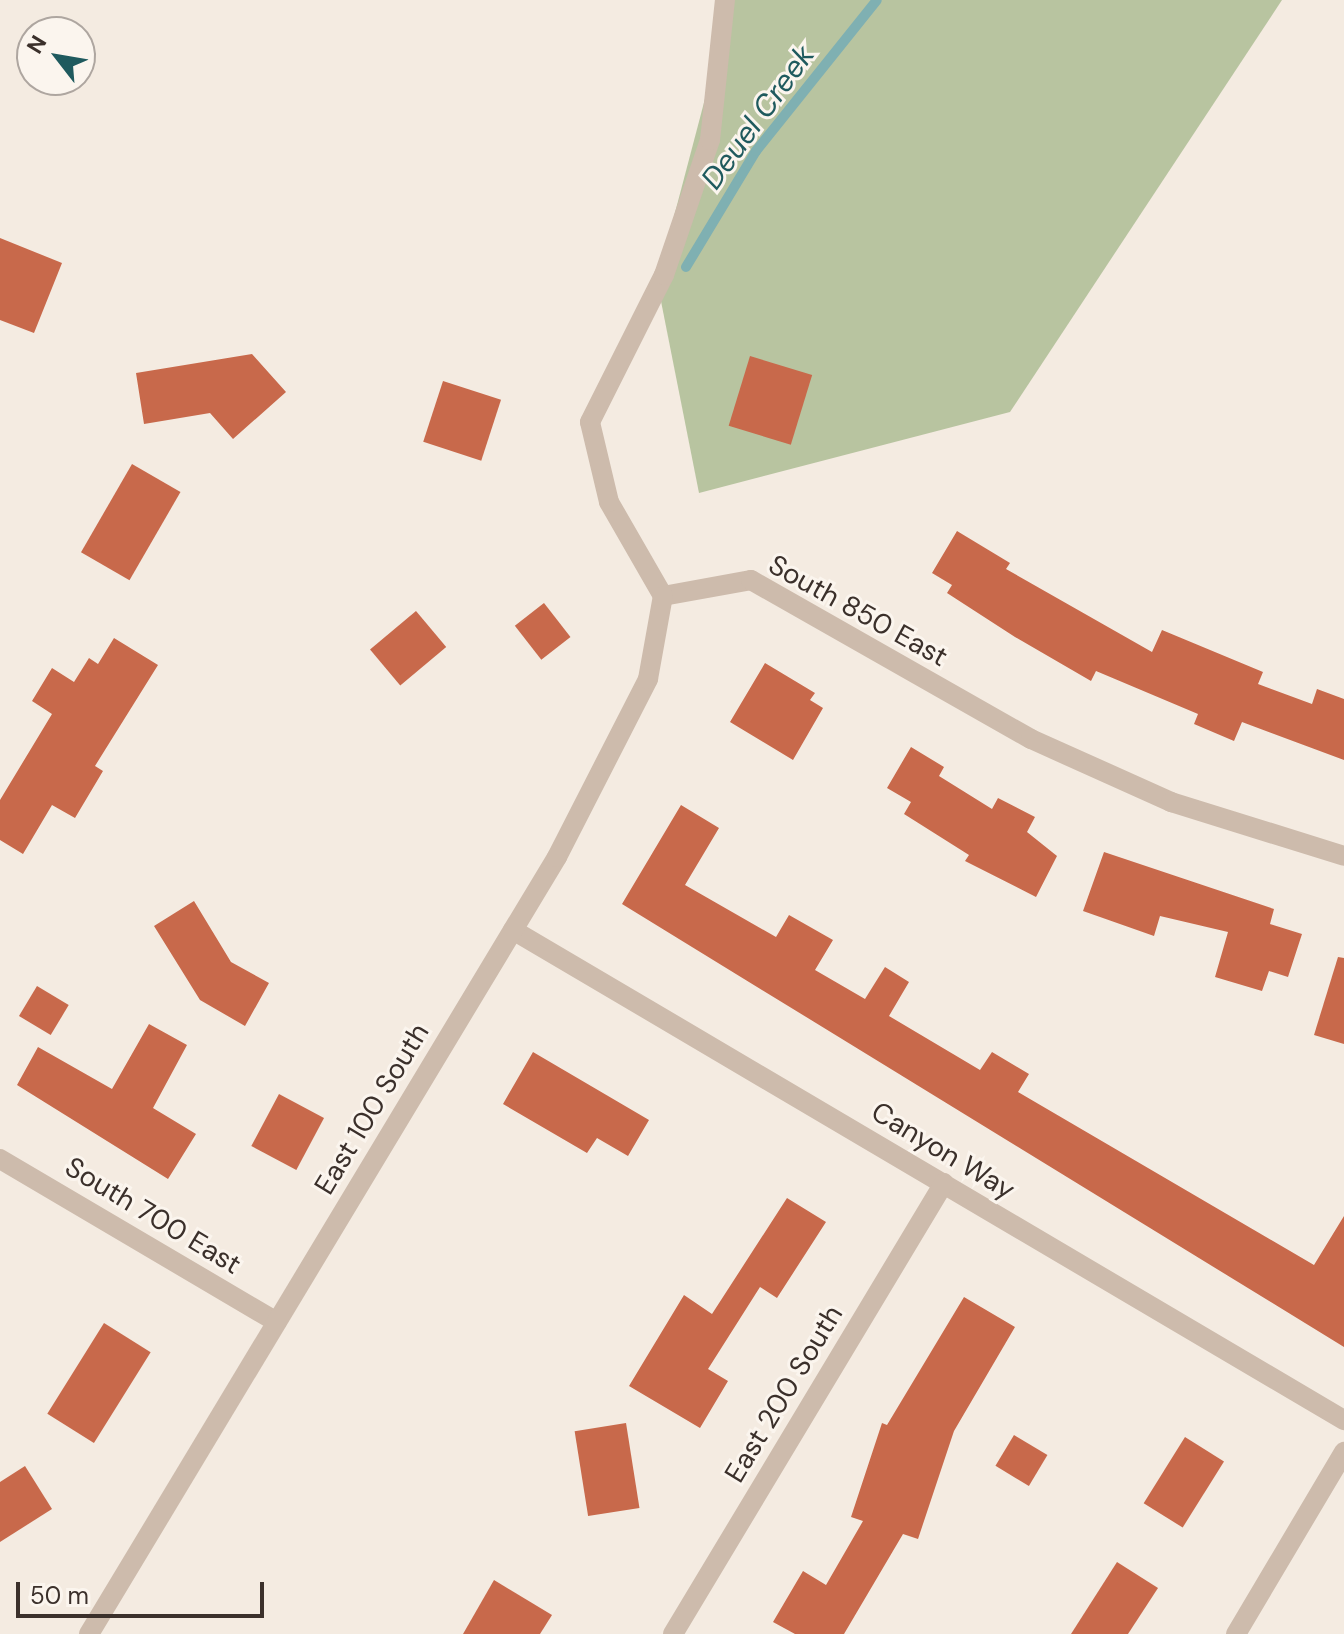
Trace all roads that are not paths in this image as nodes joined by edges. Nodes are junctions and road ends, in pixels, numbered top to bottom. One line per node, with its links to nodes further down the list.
1 (725, 0): 2 (street)
2 (663, 596): 3 (street, South 850 East); 4 (street, East 100 South)
3 (1344, 856)
4 (513, 930): 6 (street, Canyon Way); 7 (street, East 100 South)
5 (0, 1159): 7 (street, South 700 East)
6 (944, 1183): 8 (street, Canyon Way); 11 (street, East 200 South)
7 (277, 1322): 10 (street, East 100 South)
8 (1344, 1420)
9 (1344, 1452): 12 (street)
10 (89, 1634)
11 (673, 1634)
12 (1236, 1634)

